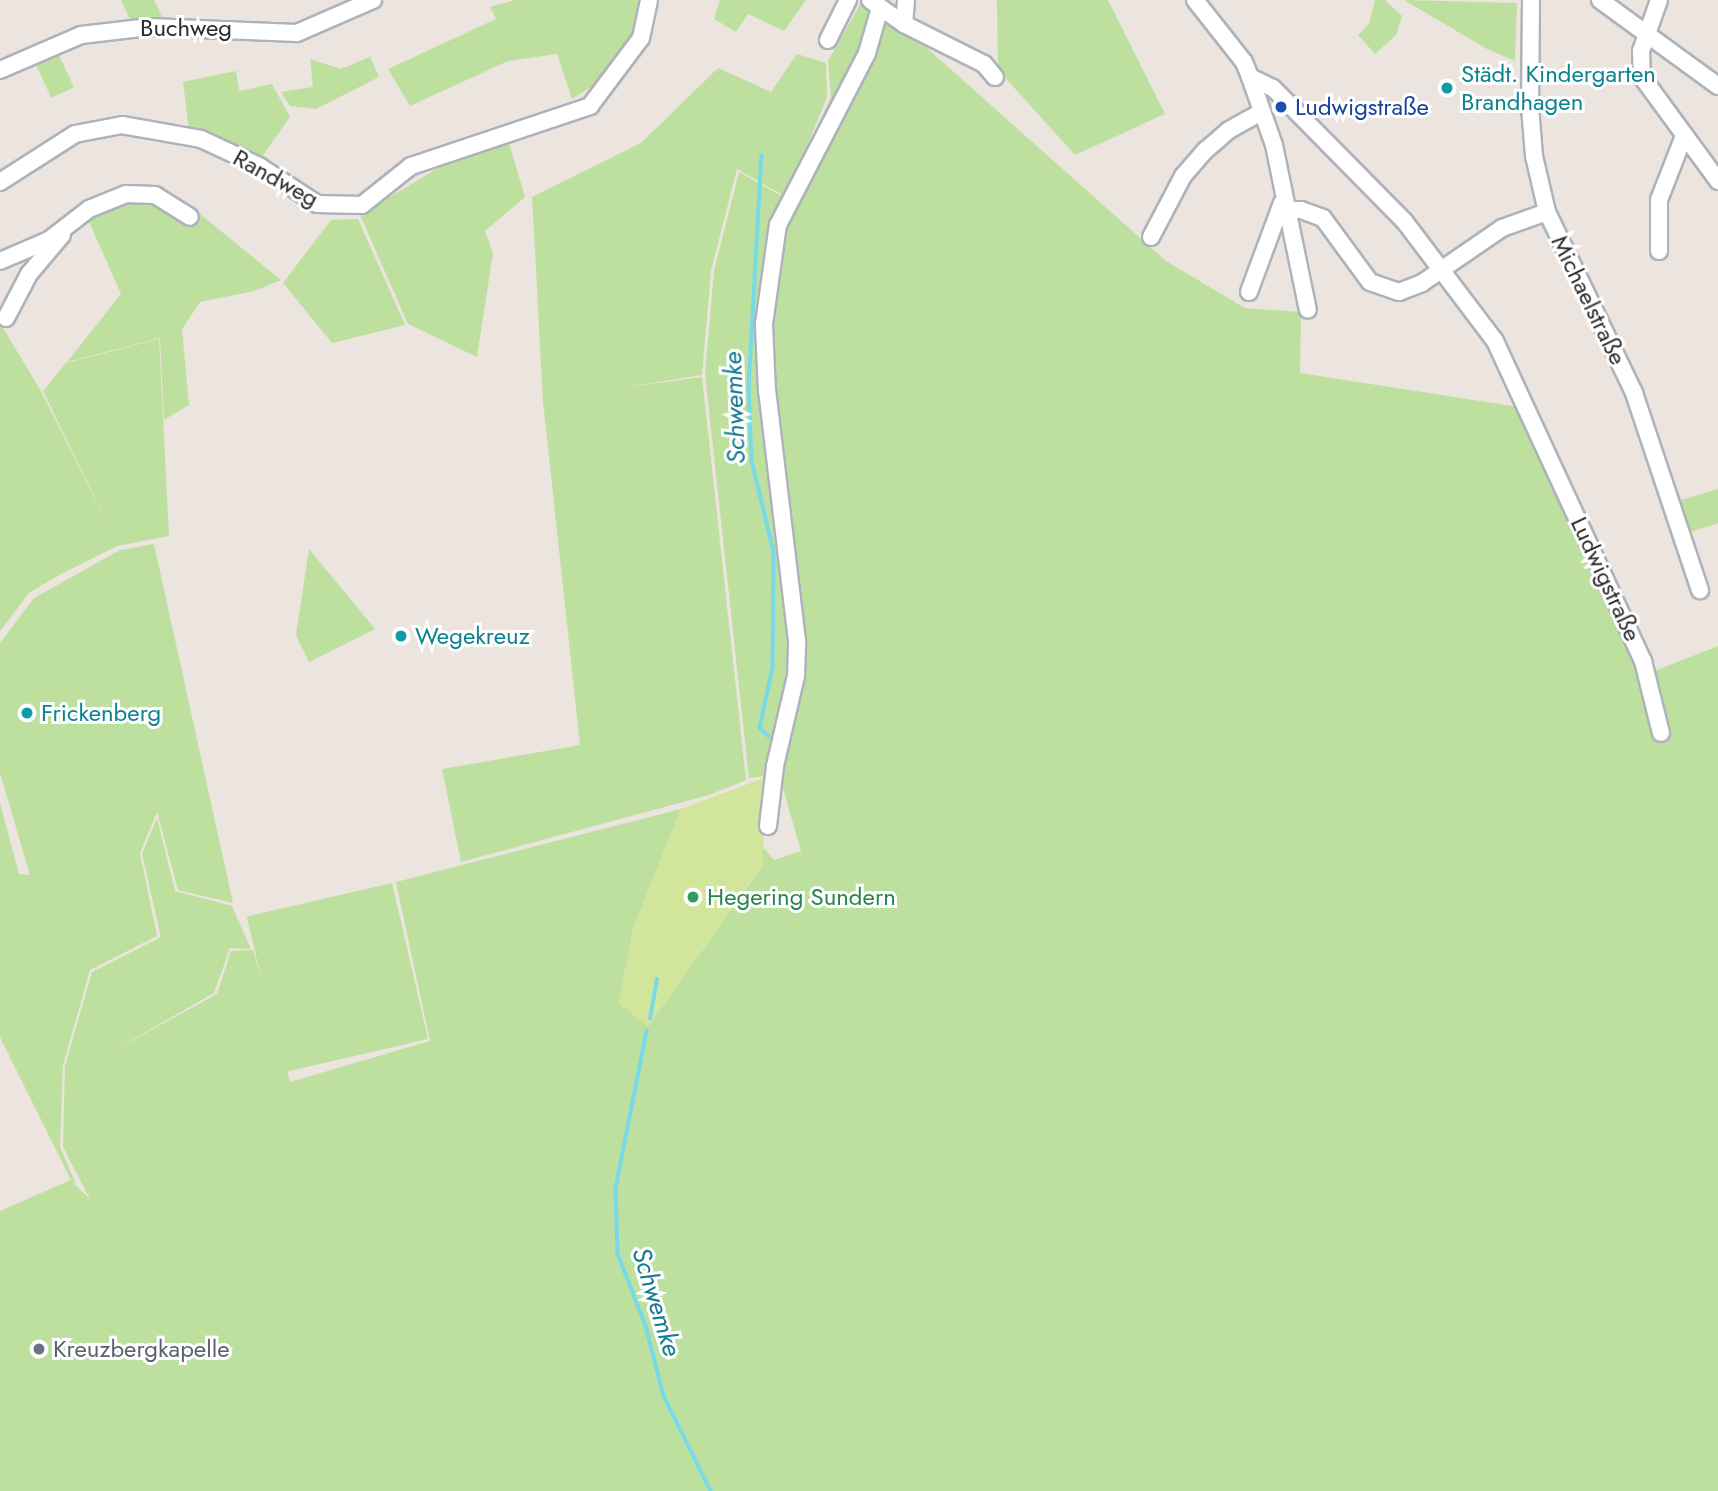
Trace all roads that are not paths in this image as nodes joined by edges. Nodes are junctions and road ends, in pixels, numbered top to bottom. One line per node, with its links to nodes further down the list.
1 (373, 0): 13 (street, Buchweg)
2 (649, 0): 20 (street, Randweg)
3 (848, 0): 12 (street)
4 (906, 0): 10 (street)
5 (1195, 0): 15 (street)
6 (1531, 0): 22 (street, Michaelstraße)
7 (1600, 0): 11 (street)
8 (1659, 0): 11 (street)
9 (875, 4): 10 (street); 34 (street)
10 (904, 24): 14 (street)
11 (1648, 31): 16 (street); 18 (street)
12 (828, 40)
13 (0, 70)
14 (995, 77)
15 (1250, 77): 17 (street); 28 (street, Ludwigstraße)
16 (1718, 86)
17 (1262, 112): 21 (street); 25 (street)
18 (1684, 136): 19 (street); 26 (street)
19 (1718, 181)
20 (0, 182)
21 (1284, 206): 28 (street); 29 (street); 30 (street)
22 (1547, 212): 28 (street); 32 (street, Michaelstraße)
23 (190, 216): 24 (street)
24 (65, 229): 27 (street); 31 (street)
25 (1151, 237)
26 (1659, 251)
27 (0, 261)
28 (1439, 269): 33 (street, Ludwigstraße)
29 (1249, 292)
30 (1308, 310)
31 (6, 318)
32 (1700, 590)
33 (1661, 733)
34 (768, 826)

